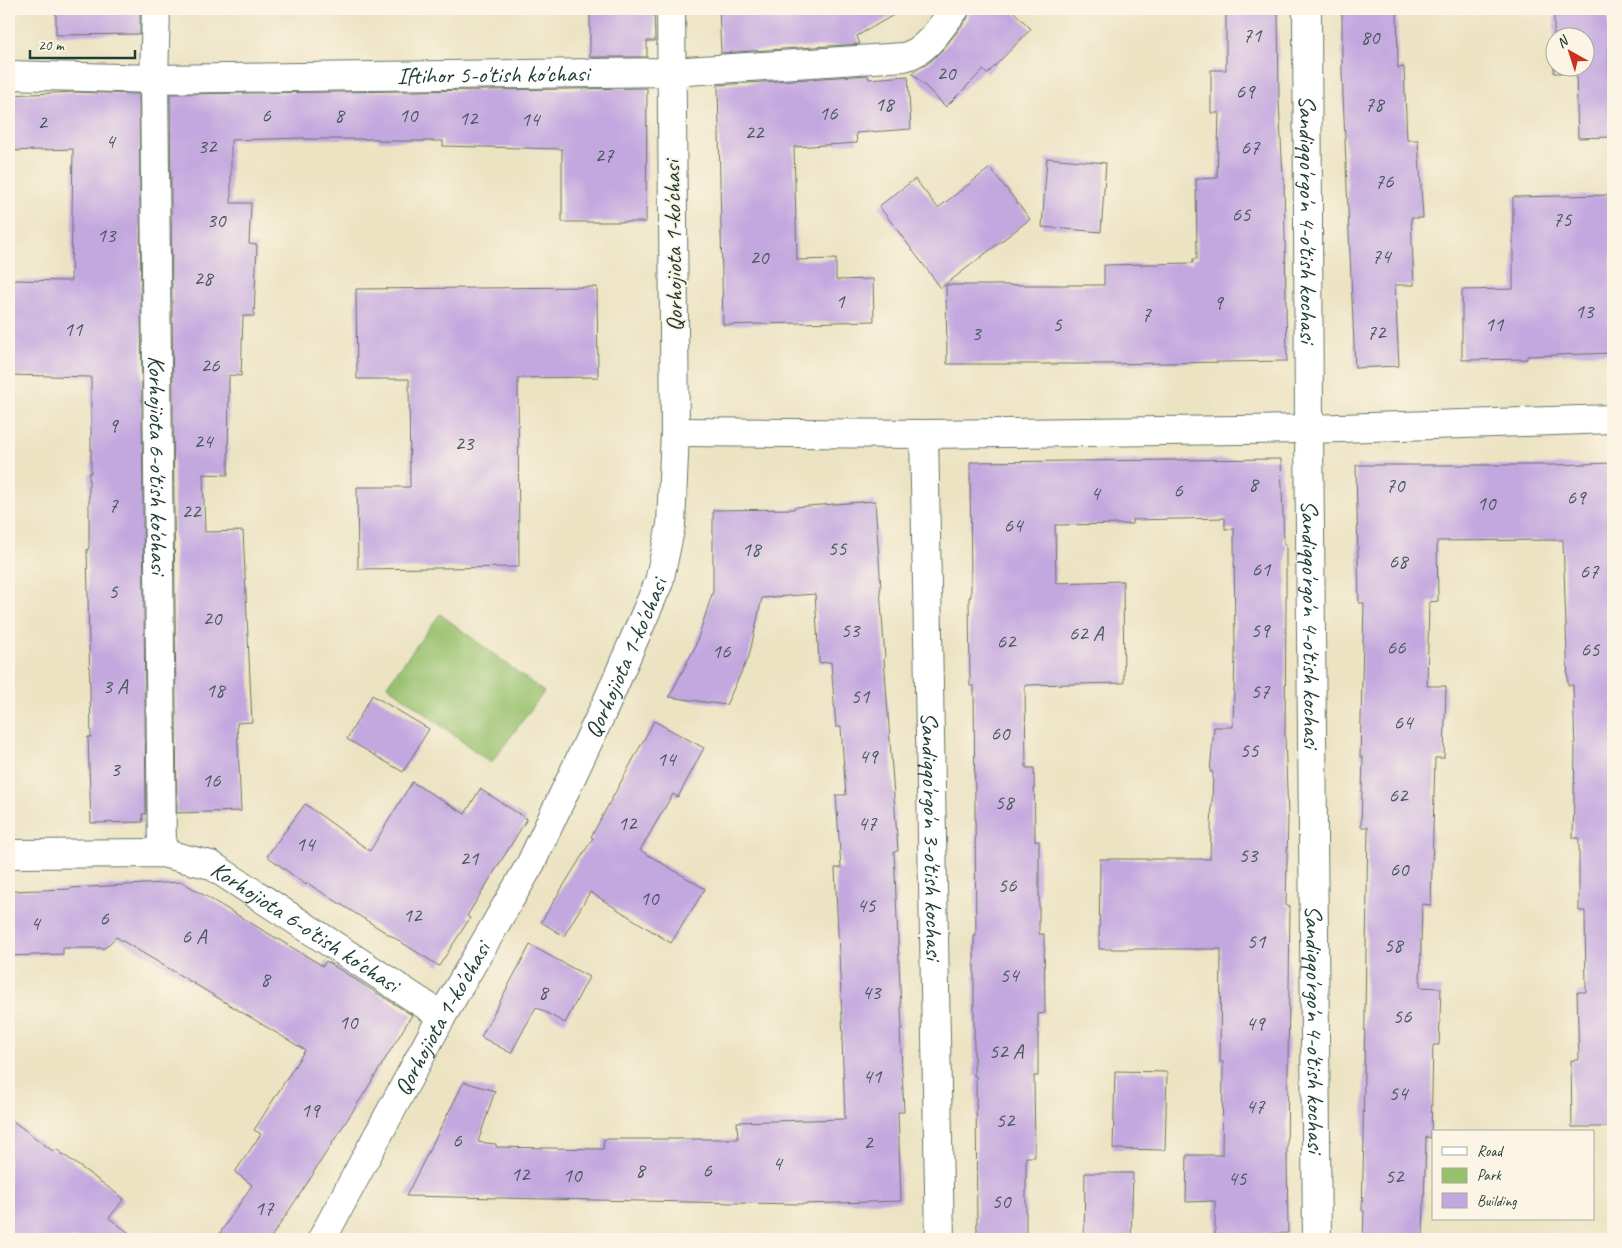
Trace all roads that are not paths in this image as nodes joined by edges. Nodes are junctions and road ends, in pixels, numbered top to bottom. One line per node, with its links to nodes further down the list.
1 (156, 9): 7 (street, Korhojiota 6-o'tish ko'chasi)
2 (671, 9): 5 (street, Qorhojiota 1-ko'chasi)
3 (955, 9): 5 (street, Iftihor 5-o'tish ko'chasi)
4 (1307, 9): 9 (street, Sandiqqo'rgo'n 4-o'tish kochasi)
5 (671, 72): 7 (street, Iftihor 5-o'tish ko'chasi); 10 (street, Qorhojiota 1-ko'chasi)
6 (9, 75): 7 (street, Iftihor 5-o'tish ko'chasi)
7 (154, 79): 12 (street, Korhojiota 6-o'tish ko'chasi)
8 (1613, 418): 9 (street)
9 (1309, 429): 11 (street); 17 (street, Sandiqqo'rgo'n 4-o'tish kochasi)
10 (675, 432): 11 (street); 14 (street, Qorhojiota 1-ko'chasi)
11 (924, 434): 16 (street, Sandiqqo'rgo'n 3-o'tish kochasi)
12 (162, 853): 13 (street, Korhojiota 6-o'tish ko'chasi); 14 (street, Korhojiota 6-o'tish ko'chasi)
13 (9, 854)
14 (442, 1016): 15 (street, Qorhojiota 1-ko'chasi)
15 (322, 1239)
16 (940, 1239)
17 (1316, 1239)

